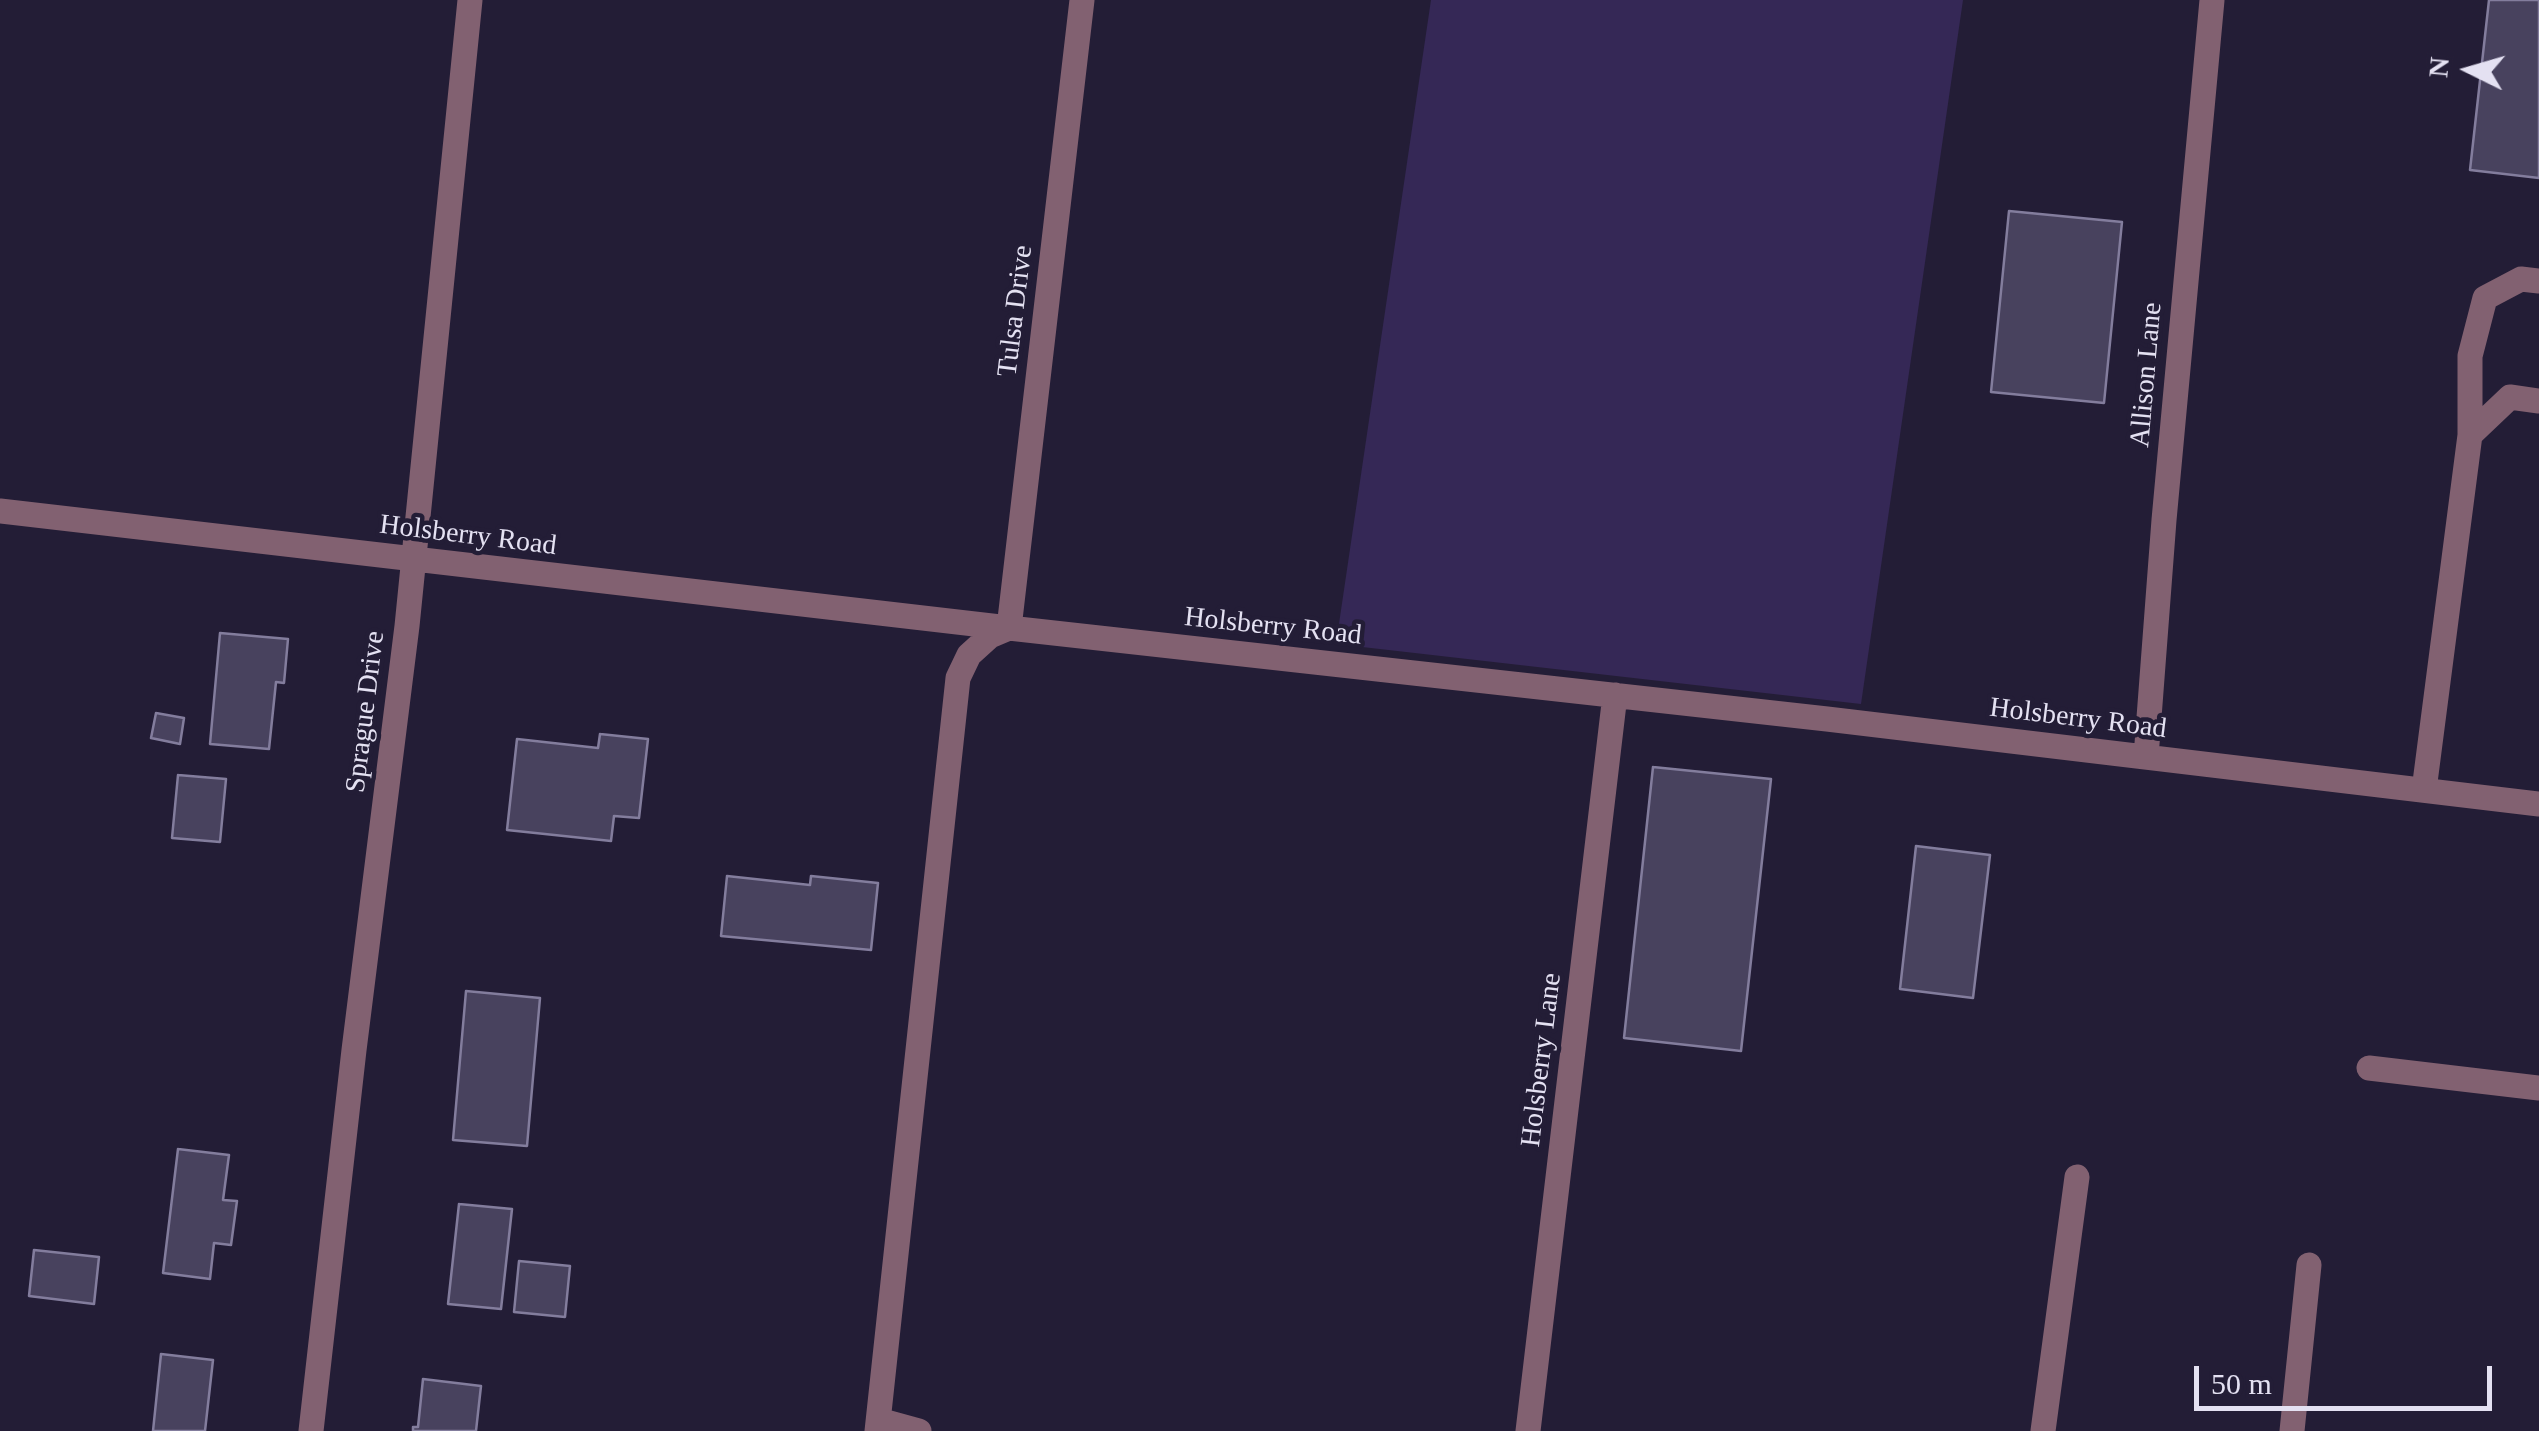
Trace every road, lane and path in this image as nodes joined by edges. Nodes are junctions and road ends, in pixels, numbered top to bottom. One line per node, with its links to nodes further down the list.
1 (470, 0): 8 (street, Sprague Drive)
2 (1082, 0): 9 (street, Tulsa Drive)
3 (2212, 0): 11 (street, Allison Lane)
4 (2539, 281): 6 (street)
5 (2539, 401): 6 (street)
6 (2470, 435): 12 (street)
7 (0, 511): 8 (street, Holsberry Road)
8 (413, 560): 9 (street, Holsberry Road); 19 (street, Sprague Drive)
9 (1010, 628): 10 (street, Holsberry Road); 18 (street)
10 (1615, 695): 11 (street, Holsberry Road); 21 (street, Holsberry Lane)
11 (2146, 756): 12 (street, Holsberry Road)
12 (2424, 790): 13 (street, Holsberry Road)
13 (2539, 804)
14 (2369, 1068): 15 (street)
15 (2539, 1088)
16 (2078, 1177): 22 (street)
17 (2309, 1265): 23 (street)
18 (878, 1425): 20 (street)
19 (310, 1431)
20 (919, 1431)
21 (1528, 1431)
22 (2043, 1431)
23 (2292, 1431)

